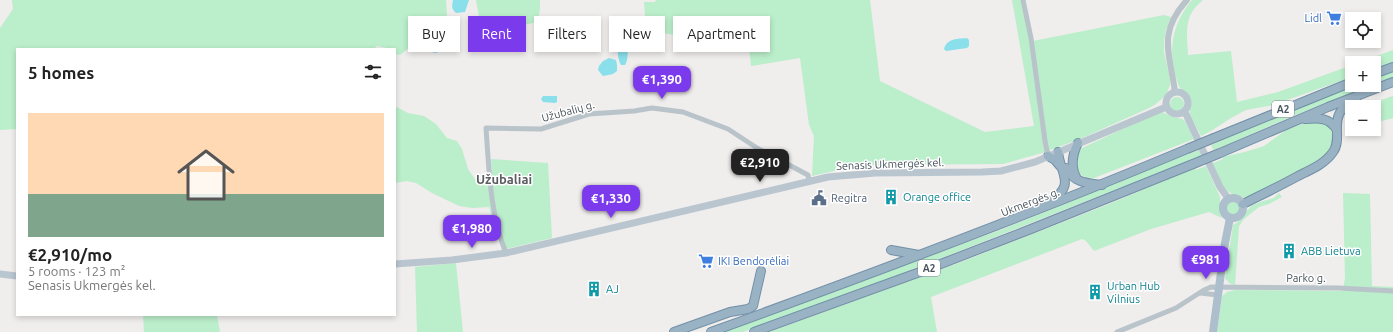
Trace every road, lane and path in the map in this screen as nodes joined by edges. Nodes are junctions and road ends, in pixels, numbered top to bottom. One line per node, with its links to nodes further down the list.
1 (1023, 0): 15 (street)
2 (1187, 0): 7 (street)
3 (1393, 67): 4 (highway)
4 (1381, 71)
5 (1393, 82): 8 (highway, A2)
6 (1345, 85): 19 (highway, Ukmergės g. / A2, bridge)
7 (1175, 92): 9 (main road); 10 (main road)
8 (1362, 93): 11 (highway, A2); 12 (highway)
9 (1166, 107): 10 (main road); 13 (main road, Senasis Ukmergės kel.)
10 (1185, 112): 20 (main road)
11 (1296, 120): 12 (highway); 35 (highway, A2, bridge)
12 (1337, 130): 21 (highway)
13 (1078, 144): 14 (main road, Senasis Ukmergės kel.); 18 (highway)
14 (1058, 152): 15 (main road, Senasis Ukmergės kel.); 16 (highway); 18 (highway)
15 (1048, 156): 16 (highway); 17 (main road, Senasis Ukmergės kel.)
16 (1061, 166): 22 (highway)
17 (809, 181): 25 (main road, Senasis Ukmergės kel.); 25 (street, Užubalių g.)
18 (1078, 181): 19 (highway)
19 (1103, 185): 22 (highway, Ukmergės g. / A2)
20 (1228, 198): 21 (main road); 23 (main road)
21 (1243, 204): 23 (main road)
22 (1037, 211): 26 (highway, Ukmergės g. / A2)
23 (1230, 218): 32 (main road)
24 (890, 250): 26 (highway)
25 (506, 253): 27 (main road, Senasis Ukmergės kel.)
26 (922, 255): 34 (highway, Ukmergės g. / A2)
27 (396, 264)
28 (761, 272): 33 (highway)
29 (0, 274): 30 (main road)
30 (16, 276)
31 (1393, 290): 32 (street, Parko g.)
32 (1218, 291): 36 (street, Parko g.); 37 (main road)
33 (674, 332)
34 (711, 332)
35 (754, 332)
36 (1118, 332)
37 (1213, 332)

